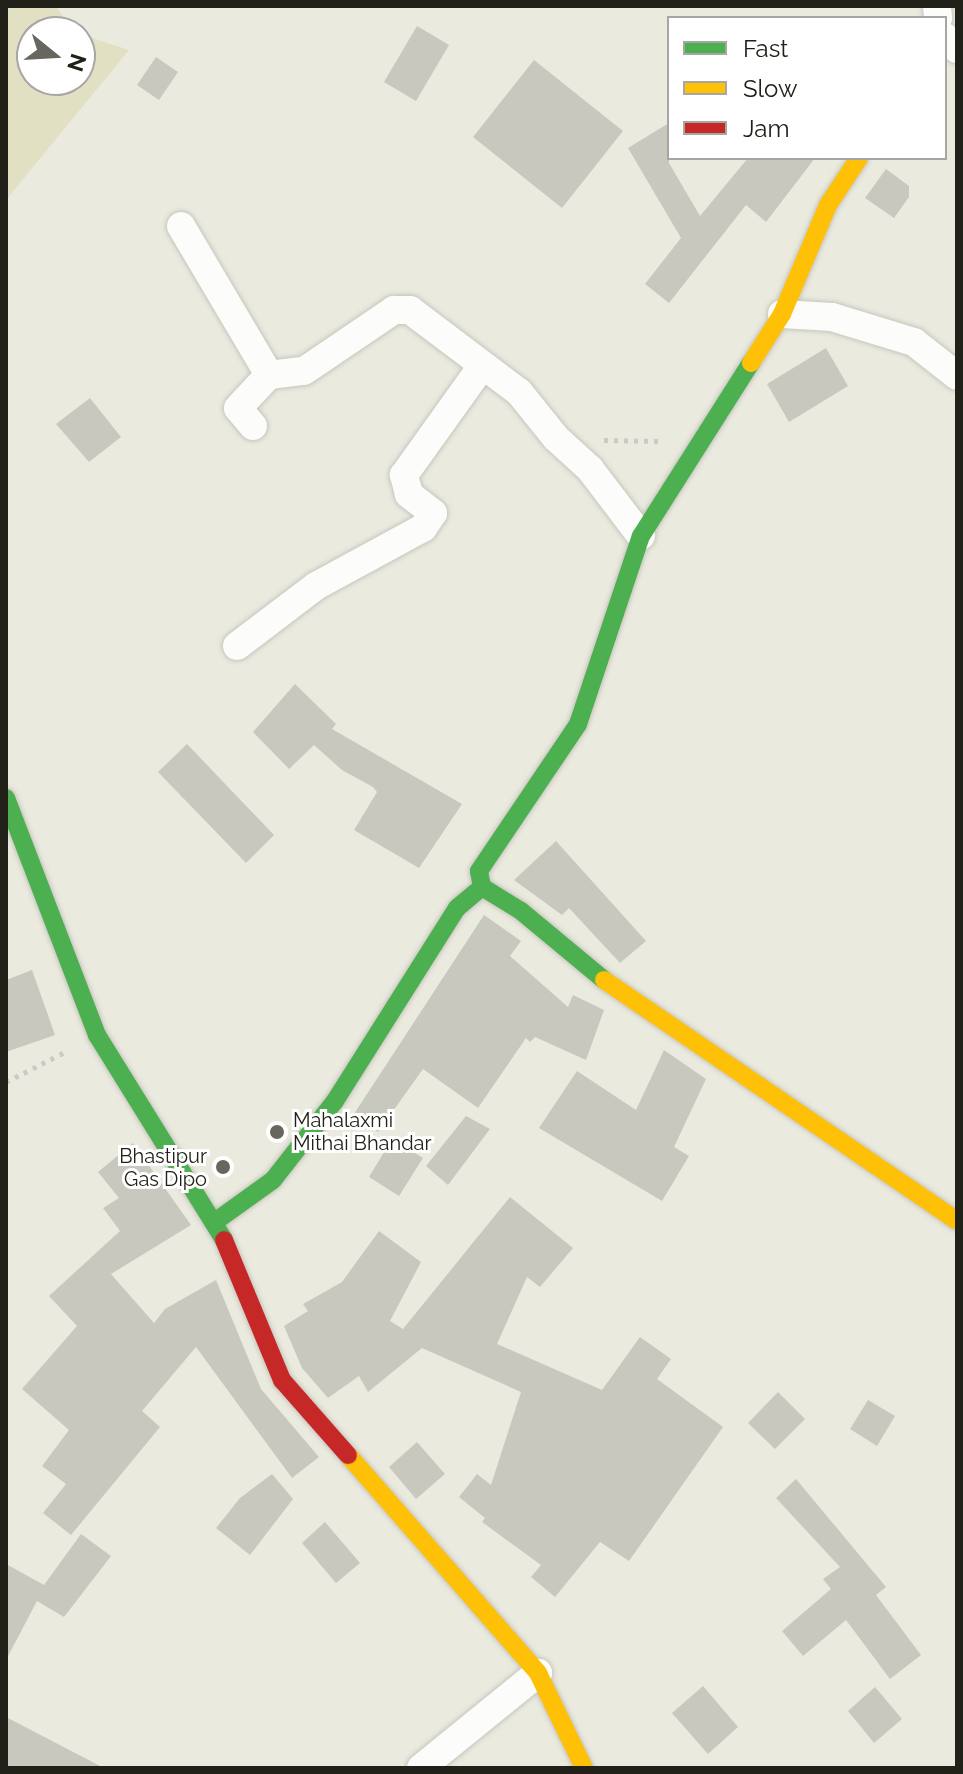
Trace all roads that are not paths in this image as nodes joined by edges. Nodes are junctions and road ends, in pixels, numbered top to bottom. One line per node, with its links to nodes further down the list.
1 (858, 160): 3 (street)
2 (181, 226): 5 (street)
3 (782, 314): 6 (street); 8 (street)
4 (482, 366): 5 (street); 8 (street); 9 (street)
5 (269, 375): 7 (street)
6 (957, 376)
7 (253, 426)
8 (641, 536): 11 (street)
9 (237, 646)
10 (6, 798): 12 (street)
11 (482, 887): 12 (street); 13 (street)
12 (216, 1221): 14 (street)
13 (957, 1221)
14 (538, 1673): 15 (street); 16 (street)
15 (421, 1768)
16 (584, 1768)

